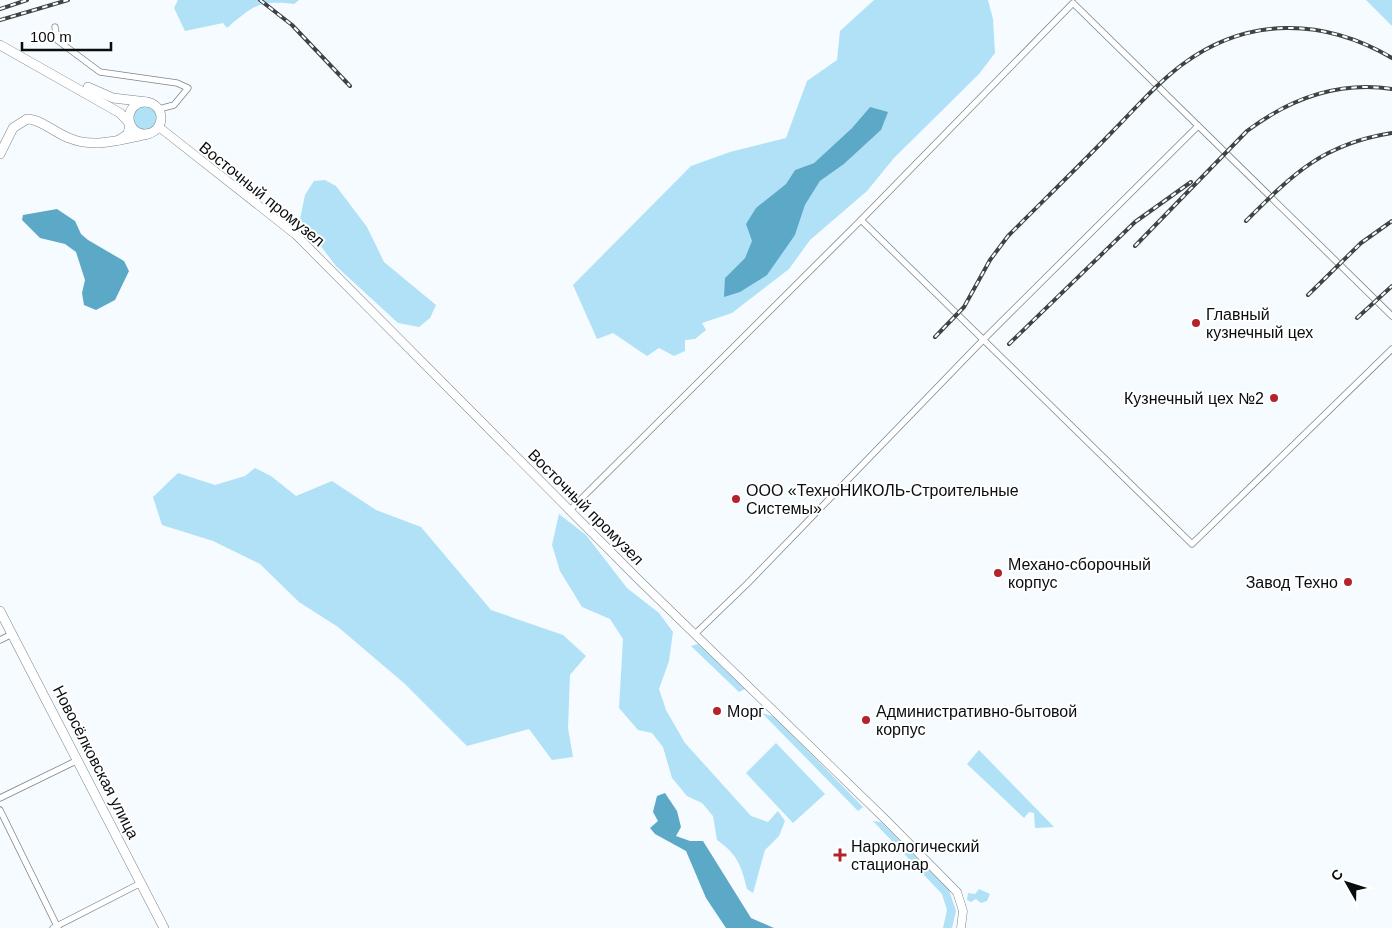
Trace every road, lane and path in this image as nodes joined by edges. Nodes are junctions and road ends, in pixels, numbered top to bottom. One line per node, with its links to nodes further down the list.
1 (55, 27): 5 (street)
2 (0, 39): 4 (main road)
3 (0, 46): 6 (main road)
4 (148, 102): 5 (main road); 6 (main road)
5 (159, 109): 8 (main road)
6 (130, 124): 9 (main road); 10 (main road)
7 (1198, 126): 12 (street); 13 (street); 14 (street)
8 (159, 127): 9 (main road); 16 (street, Восточный промузел)
9 (148, 134): 10 (main road)
10 (119, 140): 11 (main road)
11 (0, 154)
12 (860, 220): 14 (street); 16 (street)
13 (1392, 316)
14 (983, 340): 15 (street); 19 (street)
15 (1392, 349)
16 (570, 511): 19 (street, Восточный промузел)
17 (0, 611): 18 (main road, Новосёлковская улица)
18 (12, 634): 20 (street); 21 (main road, Новосёлковская улица)
19 (696, 634): 27 (street, Восточный промузел)
20 (0, 640)
21 (78, 760): 22 (street); 24 (main road, Новосёлковская улица)
22 (0, 798)
23 (0, 810): 25 (street)
24 (141, 883): 25 (street); 26 (main road, Новосёлковская улица)
25 (56, 927)
26 (164, 928)
27 (961, 928)

